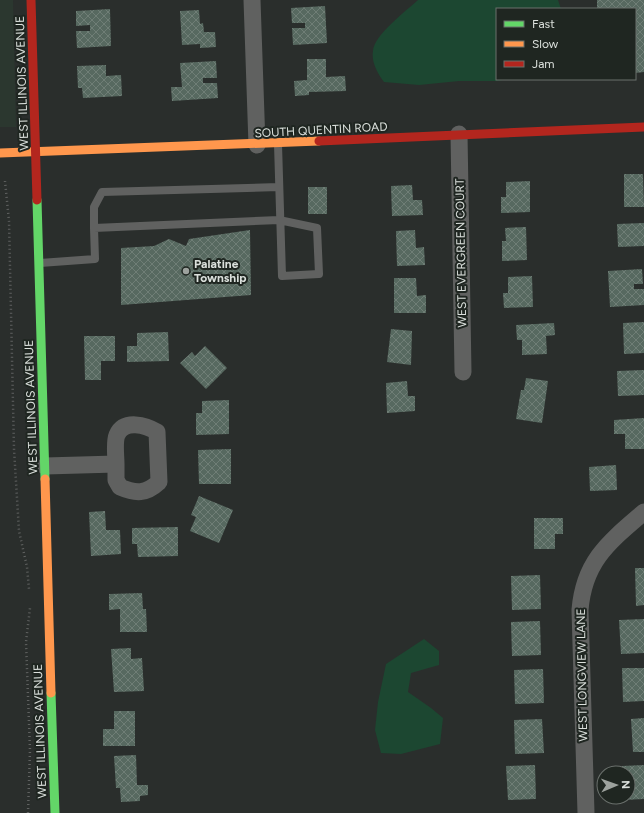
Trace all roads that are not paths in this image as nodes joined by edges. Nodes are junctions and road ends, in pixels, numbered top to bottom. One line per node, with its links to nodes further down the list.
1 (31, 0): 7 (main road, WEST ILLINOIS AVENUE)
2 (252, 0): 6 (street)
3 (644, 127): 4 (main road, SOUTH QUENTIN ROAD)
4 (459, 134): 5 (main road, SOUTH QUENTIN ROAD); 13 (street, WEST EVERGREEN COURT)
5 (278, 144): 6 (main road, SOUTH QUENTIN ROAD); 9 (lane)
6 (257, 145): 7 (main road, SOUTH QUENTIN ROAD)
7 (36, 152): 8 (main road, SOUTH QUENTIN ROAD); 12 (main road, WEST ILLINOIS AVENUE)
8 (0, 153)
9 (279, 187): 10 (lane); 11 (lane)
10 (279, 220): 10 (lane); 11 (lane)
11 (94, 228): 12 (lane)
12 (39, 263): 15 (main road, WEST ILLINOIS AVENUE)
13 (463, 372)
14 (116, 464): 15 (street)
15 (45, 466): 17 (main road, WEST ILLINOIS AVENUE)
16 (644, 512): 18 (street, WEST LONGVIEW LANE)
17 (54, 813)
18 (586, 813)

